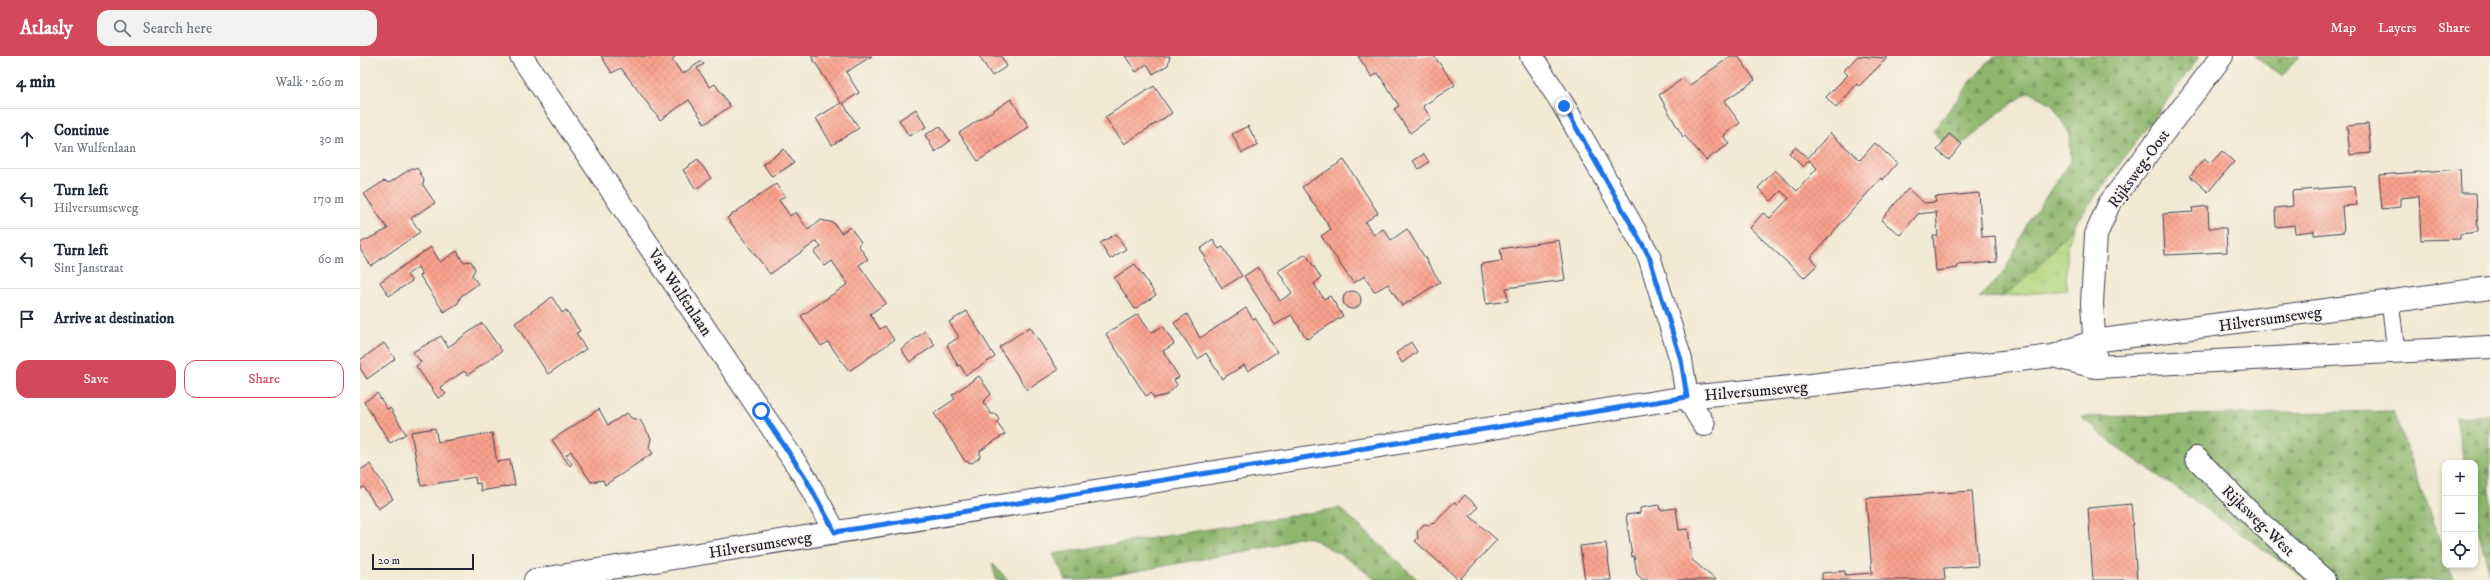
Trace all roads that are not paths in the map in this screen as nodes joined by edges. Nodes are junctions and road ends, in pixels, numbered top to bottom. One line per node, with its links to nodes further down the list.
1 (521, 56): 14 (main road, Van Wulfenlaan)
2 (1531, 56): 11 (main road)
3 (2222, 56): 6 (main road, Rijksweg-Oost)
4 (2490, 288): 5 (main road, Hilversumseweg)
5 (2390, 301): 6 (main road, Hilversumseweg); 8 (lane)
6 (2094, 341): 9 (main road, Hilversumseweg); 10 (main road, Rijksweg-Oost)
7 (2490, 347): 8 (main road, Hilversumseweg)
8 (2396, 352): 10 (main road, Hilversumseweg)
9 (2052, 356): 10 (main road, Hilversumseweg); 11 (main road, Hilversumseweg)
10 (2096, 367)
11 (1687, 397): 12 (main road); 14 (main road, Hilversumseweg)
12 (1704, 425)
13 (2196, 458): 16 (main road, Rijksweg-West)
14 (835, 532): 15 (main road, Hilversumseweg)
15 (535, 580)
16 (2324, 580)

